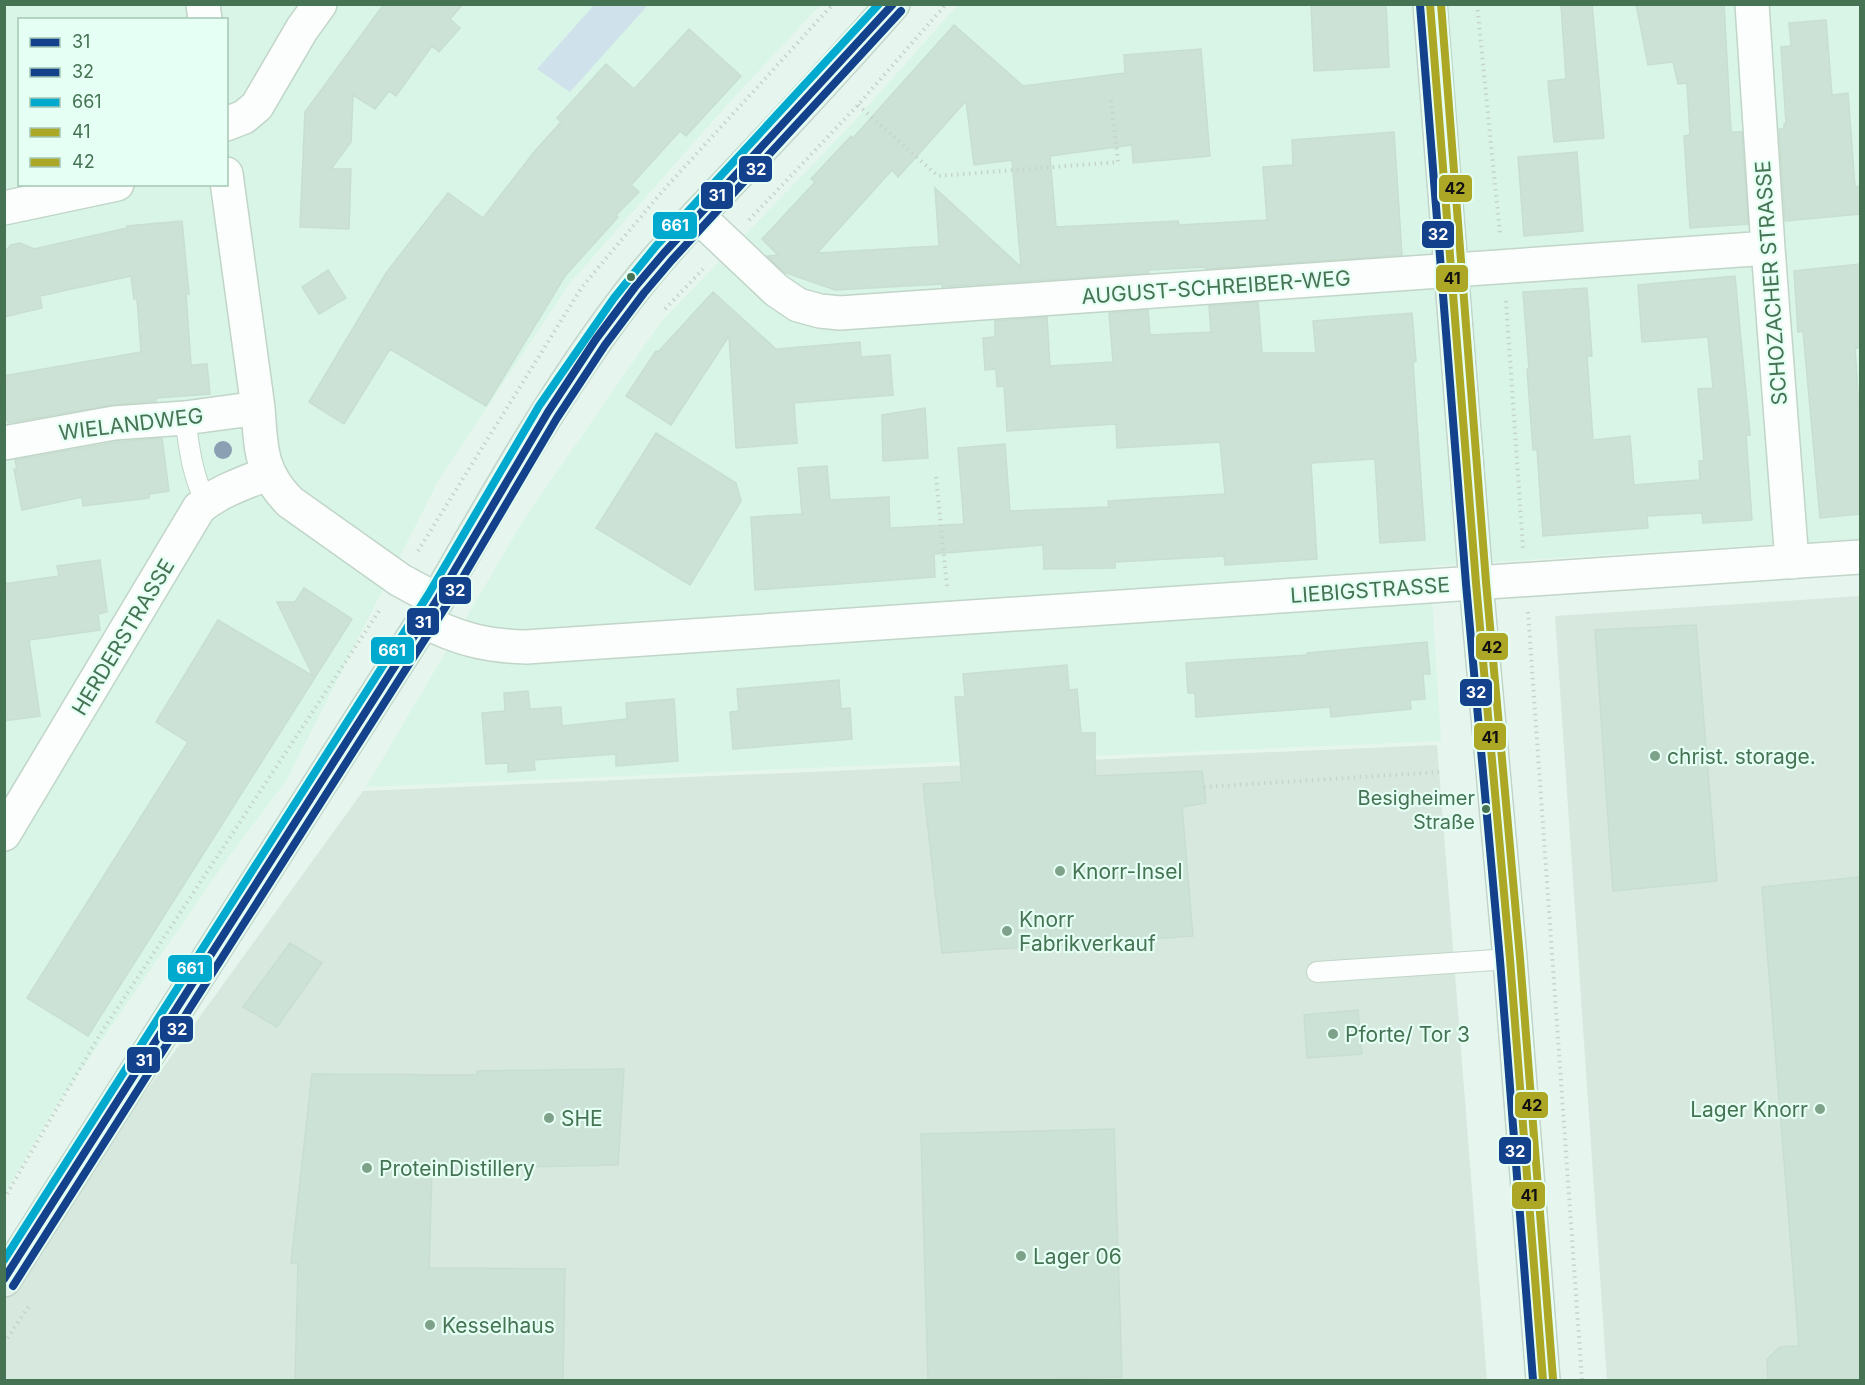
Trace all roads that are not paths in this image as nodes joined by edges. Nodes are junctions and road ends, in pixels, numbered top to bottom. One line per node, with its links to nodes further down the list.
1 (320, 4): 5 (street)
2 (893, 4): 9 (main road)
3 (1430, 4): 11 (street)
4 (1752, 4): 10 (street, SCHOZACHER STRASSE)
5 (228, 123)
6 (108, 186): 8 (street)
7 (228, 186): 12 (street, LIEBIGSTRASSE)
8 (4, 208)
9 (698, 216): 11 (street, AUGUST-SCHREIBER-WEG); 20 (main road)
10 (1768, 248): 11 (street, AUGUST-SCHREIBER-WEG); 18 (street, SCHOZACHER STRASSE)
11 (1452, 271): 19 (street)
12 (258, 408): 13 (street, WIELANDWEG); 15 (street, LIEBIGSTRASSE)
13 (185, 418): 14 (street, WIELANDWEG); 16 (lane)
14 (4, 443)
15 (269, 473): 16 (street, HERDERSTRASSE); 20 (street, LIEBIGSTRASSE)
16 (206, 502): 21 (street, HERDERSTRASSE)
17 (1860, 557): 18 (street, LIEBIGSTRASSE)
18 (1792, 562): 19 (street, LIEBIGSTRASSE)
19 (1476, 583): 20 (street, LIEBIGSTRASSE); 22 (street)
20 (430, 610): 24 (main road)
21 (4, 834)
22 (1510, 959): 23 (lane); 25 (street)
23 (1317, 972)
24 (4, 1280)
25 (1543, 1380)

